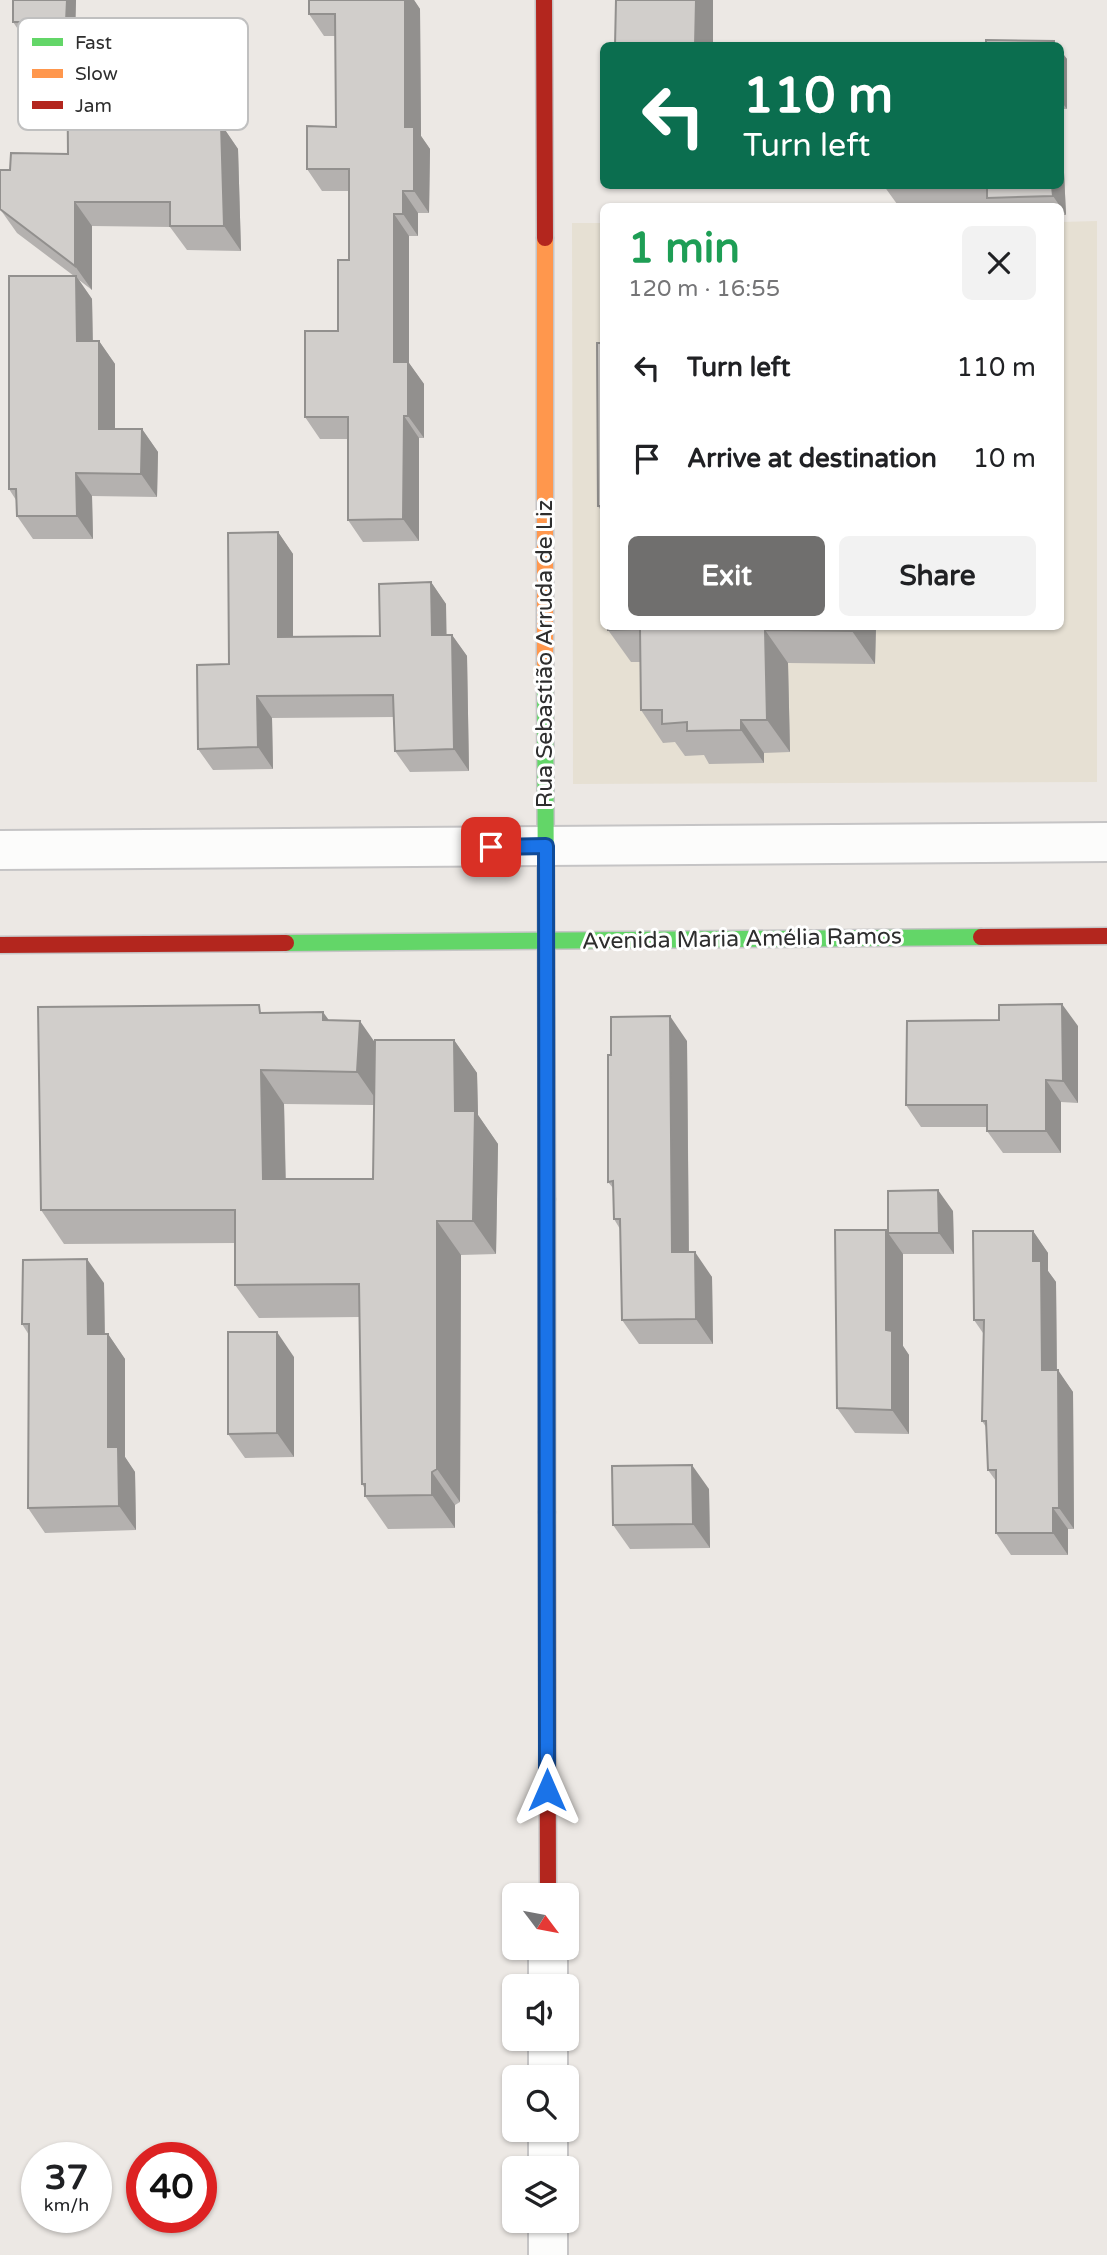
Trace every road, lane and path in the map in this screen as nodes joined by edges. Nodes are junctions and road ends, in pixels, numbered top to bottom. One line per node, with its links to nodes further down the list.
1 (544, 0): 3 (street, Rua Sebastião Arruda de Liz)
2 (1107, 842): 3 (street)
3 (546, 846): 4 (street); 6 (street, Rua Sebastião Arruda de Liz)
4 (0, 850)
5 (1107, 936): 6 (street, Avenida Maria Amélia Ramos)
6 (546, 941): 7 (street, Avenida Maria Amélia Ramos); 8 (street, Rua Sebastião Arruda de Liz)
7 (0, 945)
8 (548, 1883)
9 (548, 2233): 10 (street)
10 (548, 2255)

